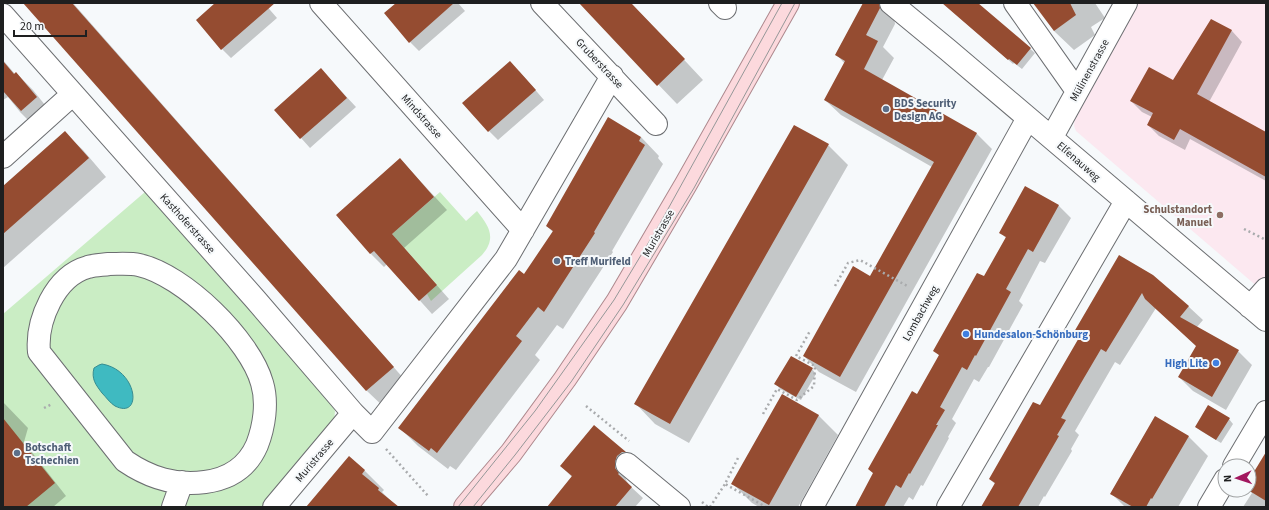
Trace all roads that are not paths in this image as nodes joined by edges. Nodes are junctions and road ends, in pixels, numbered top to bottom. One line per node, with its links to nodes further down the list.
1 (321, 3): 16 (street, Mindstrasse)
2 (542, 3): 8 (street, Gruberstrasse)
3 (788, 3): 27 (main road, Muristrasse)
4 (891, 3): 11 (street, Elfenauweg)
5 (1015, 3): 9 (street)
6 (1126, 3): 9 (street, Mülinenstrasse)
7 (3, 15): 10 (street, Kasthoferstrasse)
8 (612, 76): 12 (street, Gruberstrasse); 16 (street)
9 (1078, 91): 13 (street, Mülinenstrasse)
10 (73, 94): 14 (street); 20 (street, Kasthoferstrasse)
11 (1028, 118): 13 (street, Elfenauweg); 29 (street, Lombachweg)
12 (656, 124)
13 (1052, 137): 15 (street, Elfenauweg)
14 (3, 157)
15 (1126, 201): 18 (street, Elfenauweg); 30 (street)
16 (523, 230): 20 (street, Kasthoferstrasse)
17 (1266, 289): 18 (street)
18 (1258, 313)
19 (1266, 412): 21 (street)
20 (353, 413): 26 (street, Muristrasse)
21 (1239, 458)
22 (627, 464): 28 (street)
23 (182, 482): 23 (street); 25 (street)
24 (1217, 494): 31 (street)
25 (173, 507)
26 (274, 507)
27 (465, 507)
28 (679, 507)
29 (812, 507)
30 (948, 507)
31 (1209, 507)

